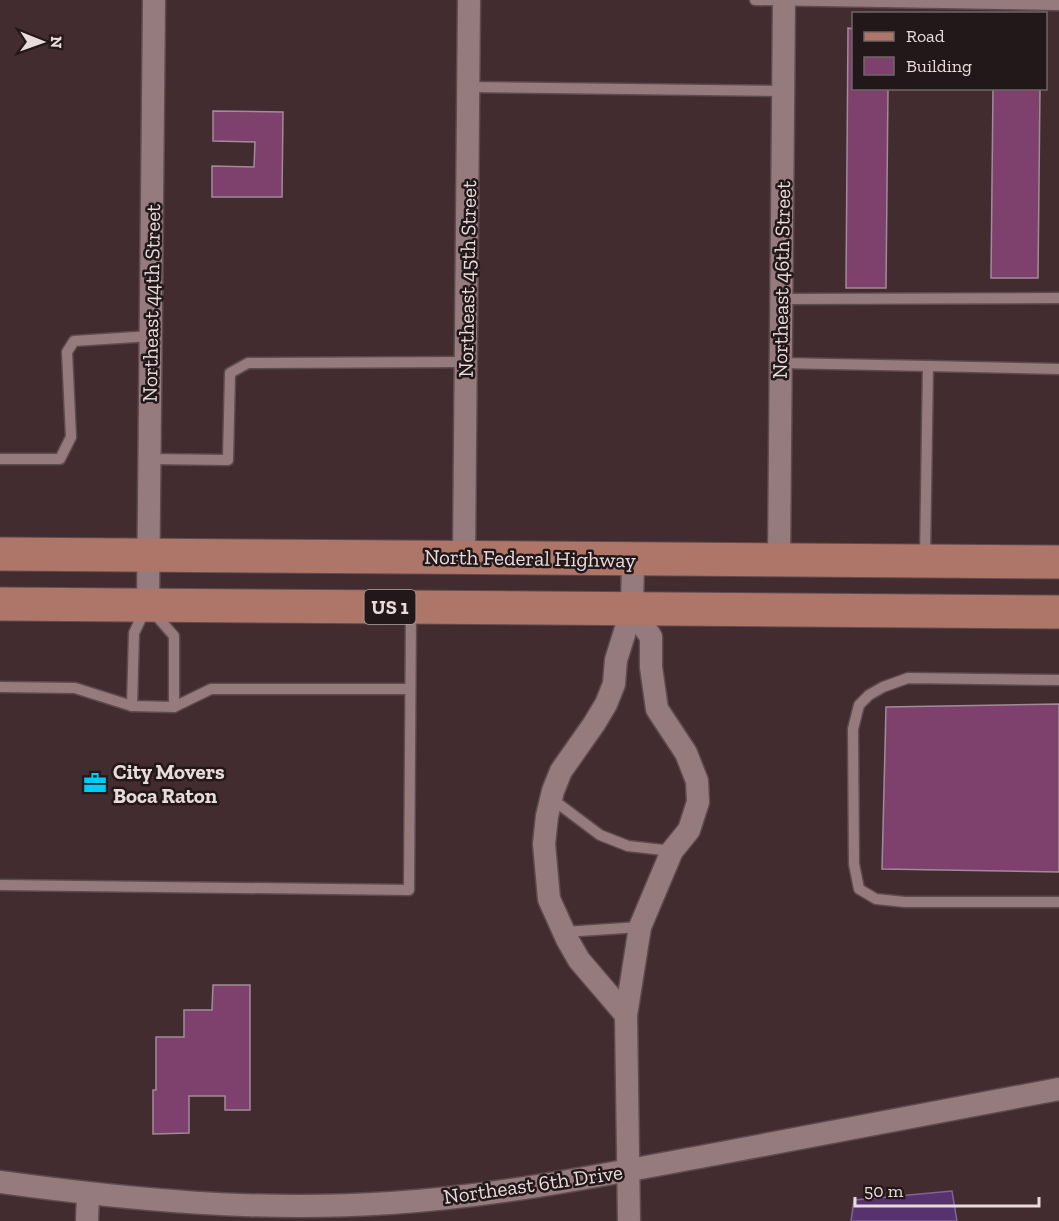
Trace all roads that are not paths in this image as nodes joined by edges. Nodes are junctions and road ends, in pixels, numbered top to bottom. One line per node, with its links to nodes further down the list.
1 (154, 0): 10 (street, Northeast 44th Street)
2 (469, 0): 6 (street, Northeast 45th Street)
3 (755, 0): 4 (lane)
4 (784, 0): 5 (lane); 7 (street, Northeast 46th Street)
5 (1059, 5)
6 (468, 87): 7 (lane); 11 (street, Northeast 45th Street)
7 (783, 92): 9 (street, Northeast 46th Street)
8 (1059, 298): 9 (lane)
9 (781, 299): 12 (street, Northeast 46th Street)
10 (151, 336): 15 (lane); 16 (street, Northeast 44th Street)
11 (466, 362): 16 (lane); 19 (street, Northeast 45th Street)
12 (780, 363): 13 (lane); 21 (street, Northeast 46th Street)
13 (928, 366): 14 (lane); 22 (lane)
14 (1059, 369)
15 (0, 459)
16 (150, 459): 18 (street, Northeast 44th Street)
17 (0, 554): 18 (main road, North Federal Highway)
18 (149, 555): 19 (main road, North Federal Highway); 25 (street, Northeast 44th Street)
19 (464, 557): 20 (main road, North Federal Highway)
20 (633, 559): 21 (main road, North Federal Highway); 27 (street)
21 (778, 561): 22 (main road, North Federal Highway)
22 (925, 562): 23 (main road, North Federal Highway)
23 (1059, 562)
24 (0, 604): 25 (main road, US 1)
25 (147, 605): 26 (main road, US 1); 32 (lane); 33 (lane)
26 (411, 607): 27 (main road, US 1); 31 (lane)
27 (632, 609): 28 (main road, US 1); 34 (street); 35 (street)
28 (1059, 612)
29 (1059, 680): 37 (lane)
30 (0, 687): 32 (lane)
31 (410, 689): 33 (lane); 36 (lane)
32 (132, 706): 33 (lane)
33 (174, 707)
34 (551, 798): 35 (lane); 39 (street)
35 (672, 851): 38 (street)
36 (0, 885)
37 (1059, 902)
38 (640, 927): 39 (lane); 40 (street)
39 (564, 932): 40 (street)
40 (626, 1015): 42 (street)
41 (1059, 1089): 42 (street, Northeast 6th Drive)
42 (630, 1170): 44 (street, Northeast 6th Drive); 46 (street)
43 (0, 1182): 44 (street, Northeast 6th Drive)
44 (88, 1194): 45 (street)
45 (87, 1221)
46 (629, 1221)

